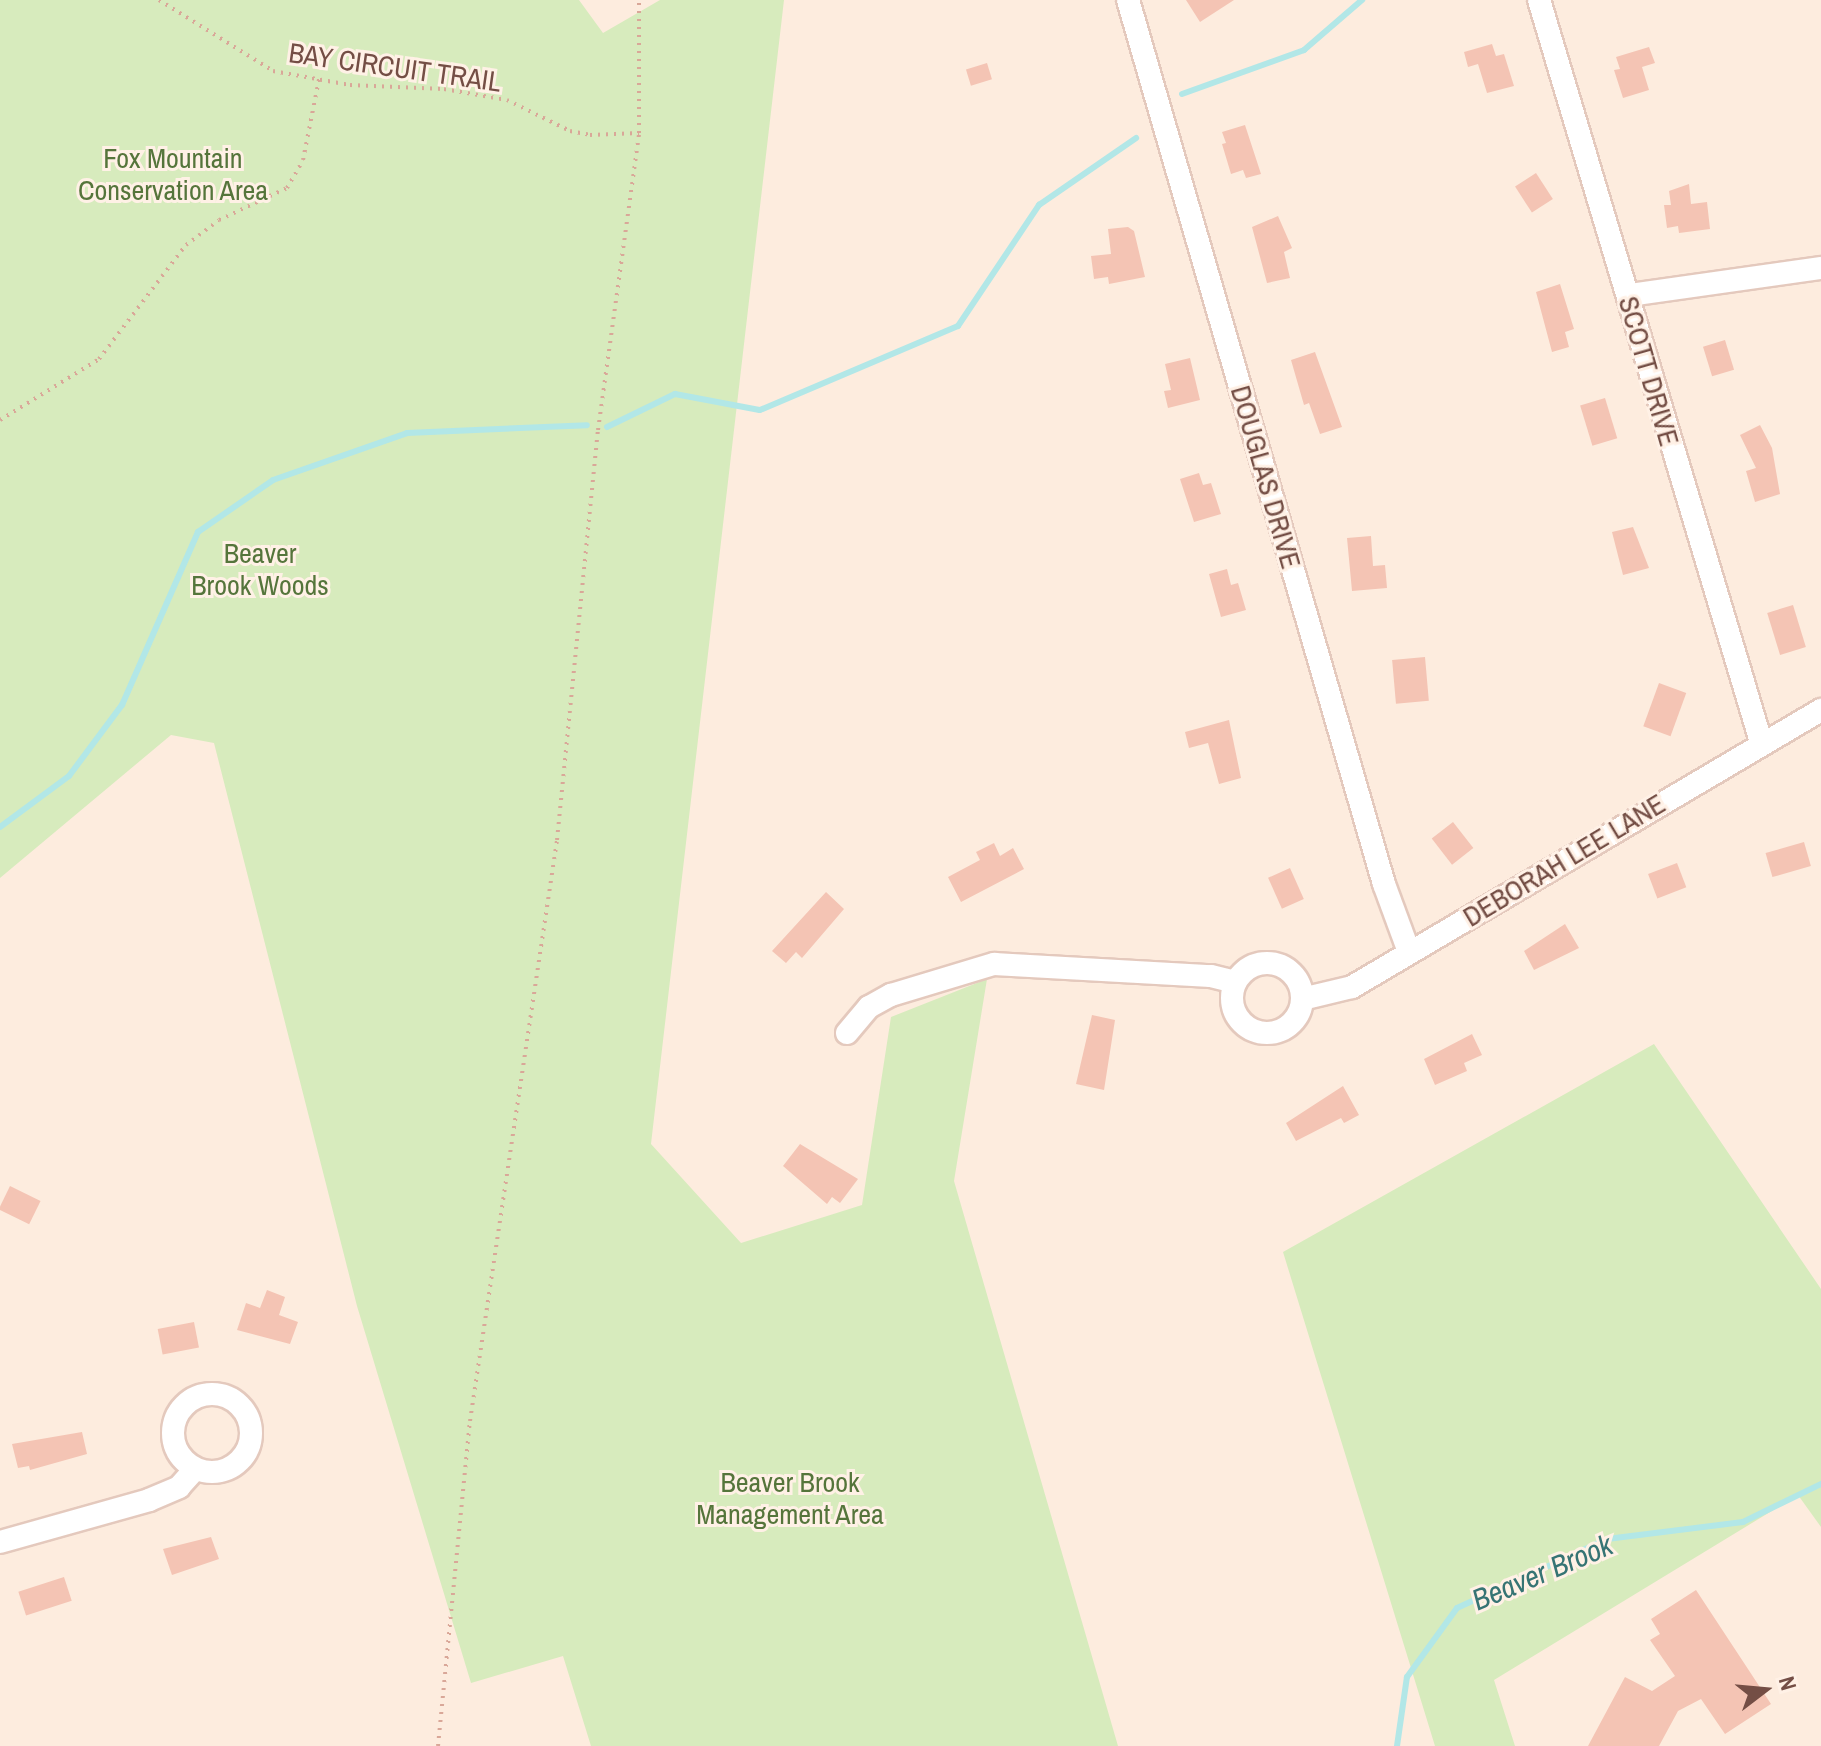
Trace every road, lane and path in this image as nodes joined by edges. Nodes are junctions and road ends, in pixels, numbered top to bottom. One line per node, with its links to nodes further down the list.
1 (159, 0): 5 (path, BAY CIRCUIT TRAIL)
2 (639, 0): 6 (path)
3 (1128, 0): 12 (street, DOUGLAS DRIVE)
4 (1539, 0): 8 (street, SCOTT DRIVE)
5 (319, 79): 6 (path, BAY CIRCUIT TRAIL); 9 (path)
6 (639, 133): 18 (path)
7 (1821, 268): 8 (street)
8 (1629, 295): 11 (street, SCOTT DRIVE)
9 (0, 420)
10 (1821, 710): 11 (street, DEBORAH LEE LANE)
11 (1761, 742): 12 (street, DEBORAH LEE LANE)
12 (1409, 952): 14 (street, DEBORAH LEE LANE)
13 (1235, 982): 14 (street); 14 (street); 15 (street)
14 (1302, 999)
15 (847, 1033)
16 (195, 1469): 17 (street)
17 (0, 1542)
18 (438, 1746)

